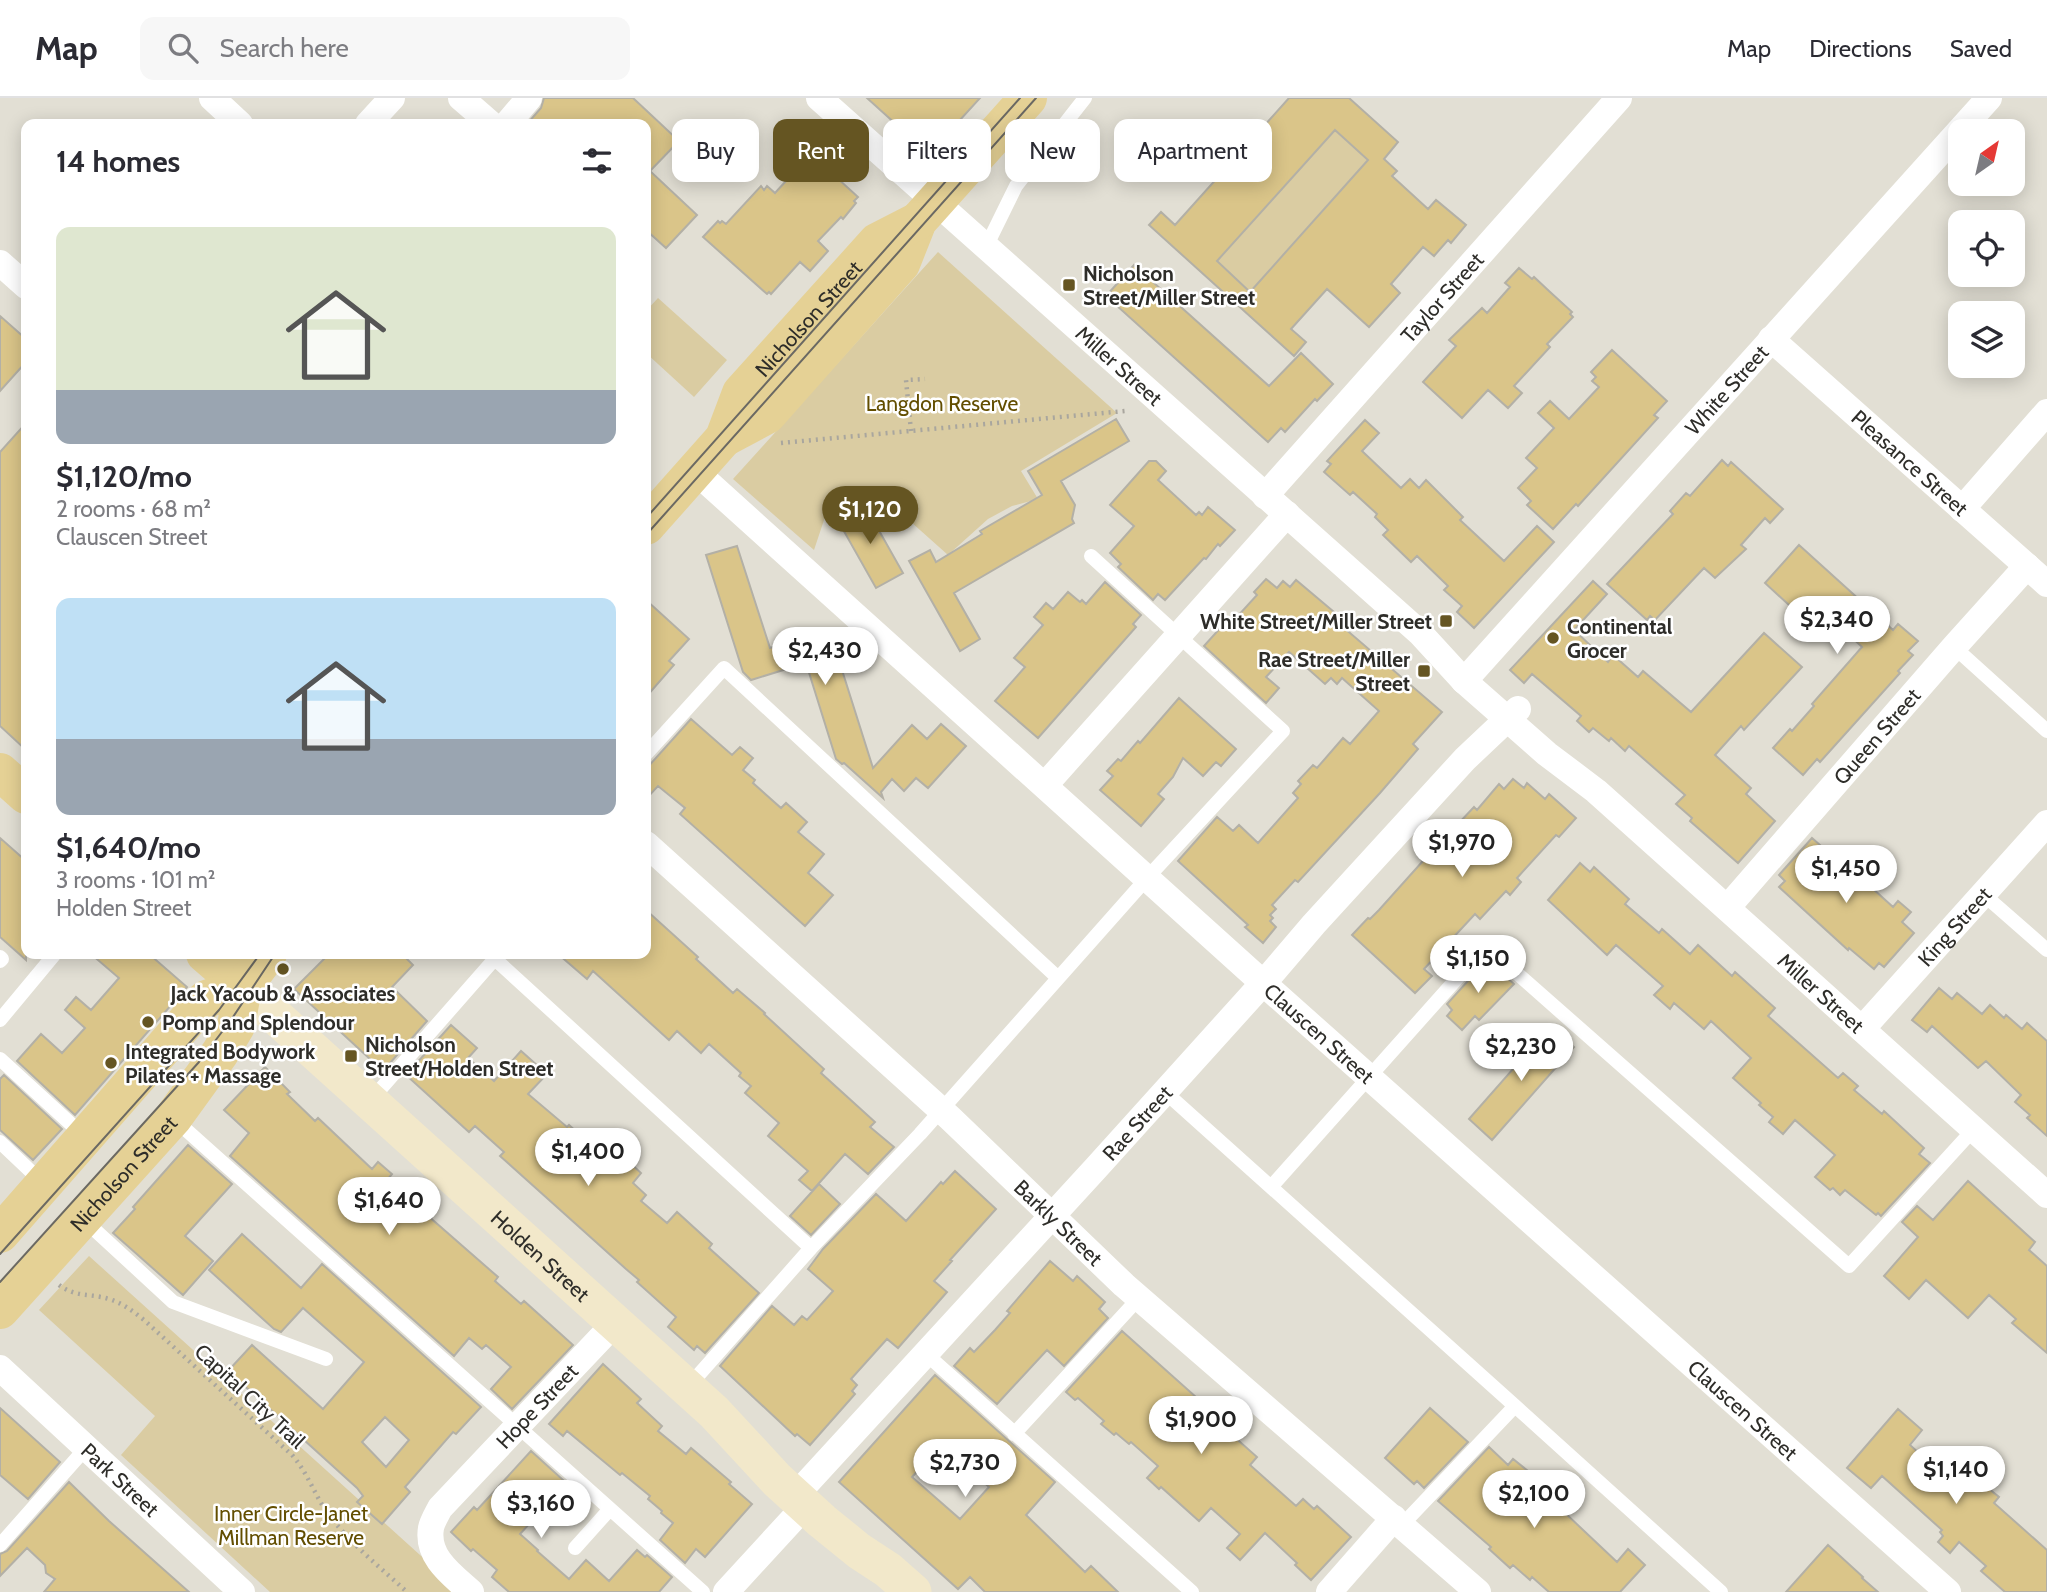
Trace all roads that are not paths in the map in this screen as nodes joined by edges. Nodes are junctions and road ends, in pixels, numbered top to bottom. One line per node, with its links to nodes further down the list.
1 (392, 98): 9 (street)
2 (461, 98): 10 (street)
3 (529, 98): 11 (street)
4 (819, 98): 12 (street, Miller Street)
5 (1028, 98): 12 (main road, Nicholson Street)
6 (1085, 98): 13 (lane)
7 (1619, 98): 19 (street, Taylor Street)
8 (1989, 98): 16 (street, White Street)
9 (373, 119)
10 (485, 119)
11 (511, 119)
12 (926, 211): 13 (street, Miller Street); 18 (main road, Nicholson Street)
13 (986, 247): 19 (street, Miller Street)
14 (0, 263): 15 (street)
15 (21, 282)
16 (1772, 339): 20 (street, Pleasance Street); 28 (street, White Street)
17 (2047, 412): 20 (street)
18 (695, 471): 22 (main road, Nicholson Street); 33 (street, Clauscen Street)
19 (1265, 495): 21 (street, Miller Street)
20 (1962, 509): 24 (street, Pleasance Street)
21 (1287, 514): 26 (street); 28 (street, Miller Street)
22 (651, 520)
23 (1091, 556): 26 (lane)
24 (2027, 566): 25 (street, Pleasance Street); 27 (street, Queen Street)
25 (2047, 584)
26 (1178, 636): 33 (street); 37 (lane)
27 (1954, 647): 30 (lane); 39 (street, Queen Street)
28 (1469, 676): 29 (street, Miller Street)
29 (1507, 709): 39 (street, Miller Street); 47 (street, Rae Street)
30 (2047, 731)
31 (651, 748): 46 (lane)
32 (0, 772): 34 (main road)
33 (1045, 785): 37 (street, Clauscen Street)
34 (21, 791)
35 (2047, 823): 38 (street, King Street)
36 (651, 848): 55 (street, Barkly Street)
37 (1148, 877): 46 (lane); 47 (street, Clauscen Street)
38 (1983, 894): 40 (lane); 50 (street, King Street)
39 (1727, 908): 50 (street, Miller Street)
40 (2047, 950)
41 (51, 959): 49 (lane)
42 (211, 959): 48 (main road)
43 (264, 959): 48 (main road, Nicholson Street)
44 (494, 959): 54 (lane)
45 (500, 959): 66 (lane)
46 (1057, 977): 55 (lane)
47 (1263, 983): 52 (street, Clauscen Street); 53 (street, Rae Street)
48 (243, 988): 54 (main road, Holden Street); 56 (main road, Nicholson Street); 58 (main road)
49 (0, 1020)
50 (1862, 1029): 57 (street, Miller Street)
51 (0, 1059): 58 (lane)
52 (1369, 1077): 57 (lane); 61 (lane); 92 (street, Clauscen Street)
53 (1165, 1092): 61 (lane); 63 (street, Rae Street)
54 (369, 1102): 69 (main road, Holden Street)
55 (941, 1109): 63 (street, Barkly Street); 66 (lane)
56 (173, 1118): 64 (main road, Nicholson Street); 75 (lane)
57 (1974, 1129): 62 (street, Miller Street)
58 (86, 1138): 60 (main road)
59 (0, 1142): 60 (lane)
60 (45, 1185): 65 (main road)
61 (1271, 1187): 74 (lane)
62 (2047, 1195)
63 (1053, 1214): 67 (street, Barkly Street); 70 (street, Rae Street)
64 (83, 1219): 68 (main road, Nicholson Street); 71 (lane)
65 (4, 1221)
66 (811, 1248): 73 (lane)
67 (1139, 1298): 76 (lane); 80 (street, Barkly Street)
68 (0, 1310)
69 (615, 1323): 73 (main road, Holden Street); 75 (street, Hope Street)
70 (925, 1353): 76 (lane); 78 (street, Rae Street)
71 (326, 1359)
72 (0, 1368): 77 (street, Park Street)
73 (687, 1388): 78 (main road, Holden Street)
74 (1515, 1406): 80 (lane); 91 (lane)
75 (518, 1426): 79 (lane); 85 (street, Hope Street)
76 (1014, 1434): 88 (lane)
77 (86, 1447): 81 (lane); 84 (street, Park Street)
78 (805, 1495): 83 (main road, Holden Street); 87 (street, Rae Street)
79 (610, 1508): 82 (lane); 86 (lane)
80 (1398, 1522): 89 (street); 90 (street, Barkly Street)
81 (0, 1545)
82 (575, 1548)
83 (901, 1581)
84 (242, 1592)
85 (471, 1592)
86 (703, 1592)
87 (726, 1592)
88 (1192, 1592)
89 (1329, 1592)
90 (1478, 1592)
91 (1721, 1592)
92 (1948, 1592)

